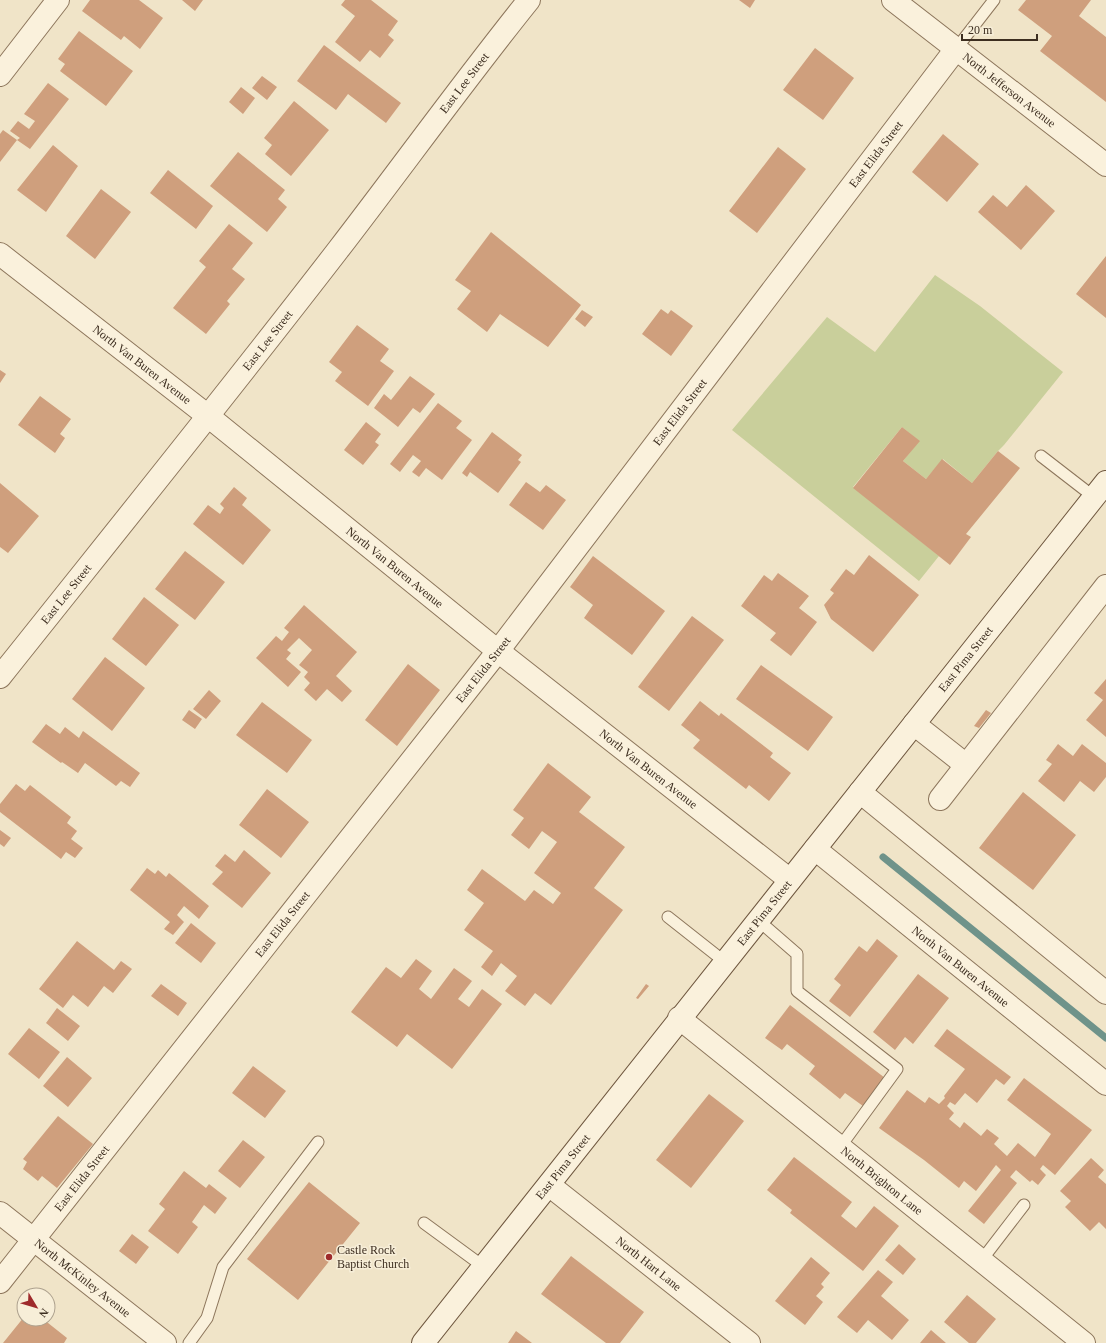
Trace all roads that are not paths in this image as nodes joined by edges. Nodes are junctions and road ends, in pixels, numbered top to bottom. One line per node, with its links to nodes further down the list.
1 (58, 0): 6 (street)
2 (529, 0): 9 (street, East Lee Street)
3 (893, 0): 5 (street, North Jefferson Avenue)
4 (994, 0): 5 (lane)
5 (956, 49): 7 (street, North Jefferson Avenue); 13 (street, East Elida Street)
6 (0, 75)
7 (1106, 166)
8 (0, 254): 9 (street, North Van Buren Avenue)
9 (208, 416): 13 (street, North Van Buren Avenue); 14 (street, East Lee Street)
10 (1040, 456): 11 (lane)
11 (1100, 490): 15 (street, East Pima Street)
12 (1106, 586): 16 (street)
13 (498, 651): 20 (street, North Van Buren Avenue); 33 (street, East Elida Street)
14 (0, 677)
15 (914, 724): 16 (street); 17 (street, East Pima Street)
16 (966, 765): 18 (street)
17 (860, 792): 19 (street, East Pima Street); 24 (street)
18 (940, 799)
19 (815, 849): 20 (street, East Pima Street); 26 (street, North Van Buren Avenue)
20 (790, 880): 22 (street, East Pima Street)
21 (668, 917): 23 (lane)
22 (758, 921): 23 (street, East Pima Street); 28 (lane)
23 (725, 962): 25 (street, East Pima Street)
24 (1106, 993)
25 (680, 1018): 28 (street, North Brighton Lane); 29 (street, East Pima Street)
26 (1106, 1084)
27 (318, 1142): 38 (lane)
28 (840, 1147): 34 (street, North Brighton Lane)
29 (549, 1186): 35 (street, East Pima Street); 40 (street, North Hart Lane)
30 (1024, 1205): 34 (lane)
31 (0, 1213): 33 (street, North McKinley Avenue)
32 (424, 1222): 35 (lane)
33 (34, 1239): 36 (street, East Elida Street); 37 (street, North McKinley Avenue)
34 (981, 1261): 41 (street, North Brighton Lane)
35 (484, 1267): 39 (street, East Pima Street)
36 (0, 1282)
37 (165, 1343)
38 (189, 1343)
39 (423, 1343)
40 (749, 1343)
41 (1084, 1343)

